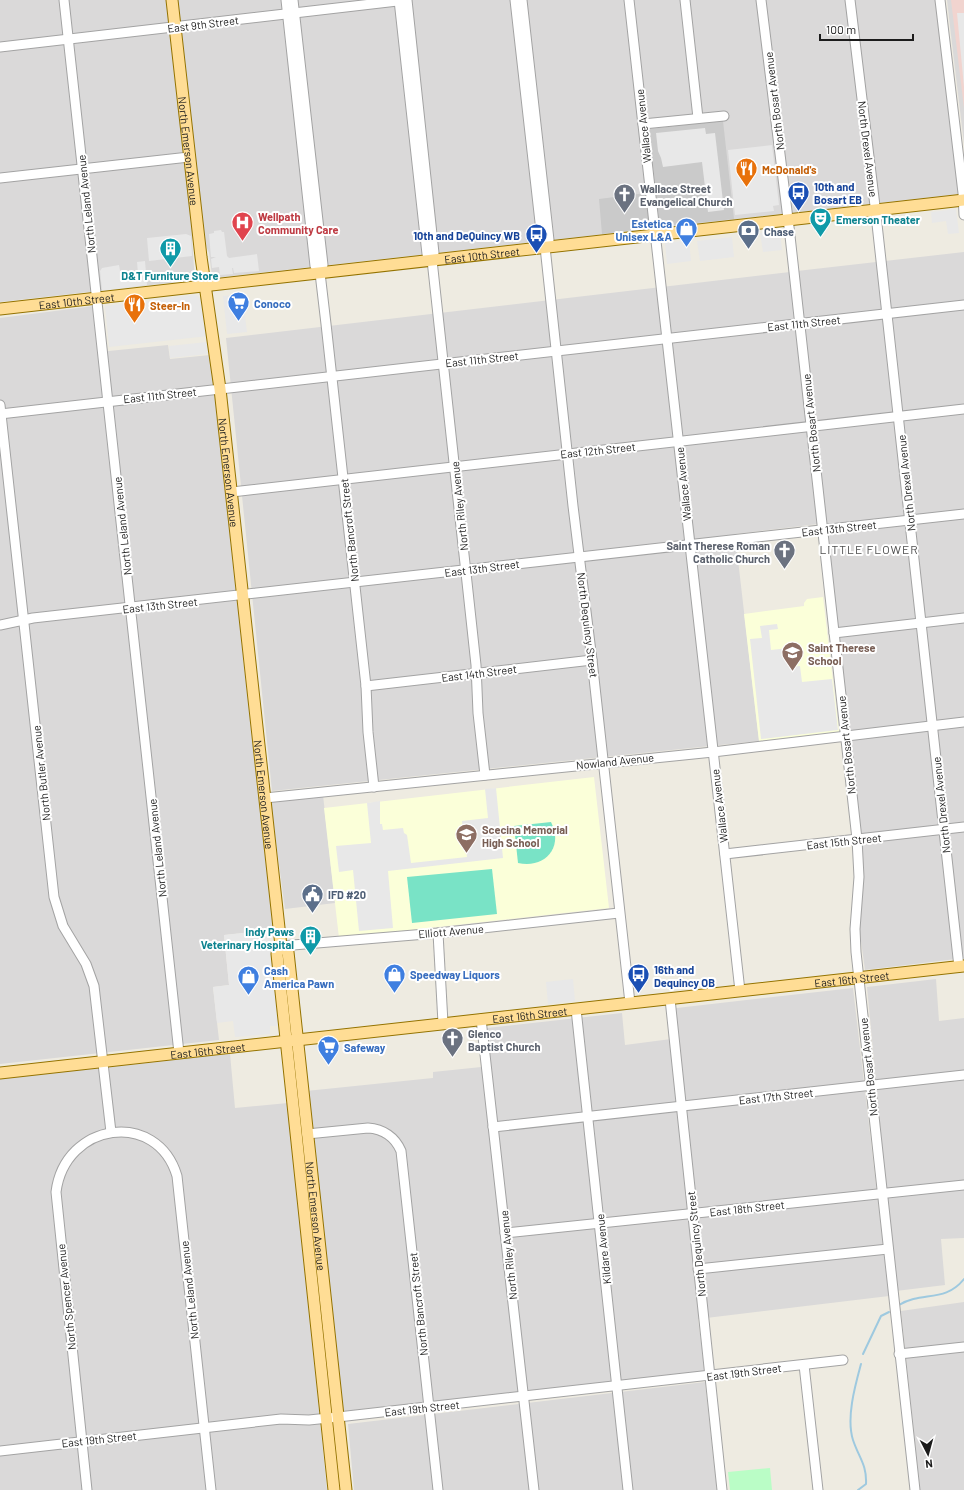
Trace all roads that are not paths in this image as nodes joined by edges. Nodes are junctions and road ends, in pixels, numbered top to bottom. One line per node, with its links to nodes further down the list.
1 (64, 0): 15 (street, North Leland Avenue)
2 (172, 0): 14 (main road, North Emerson Avenue)
3 (286, 0): 13 (street, North Bancroft Street)
4 (294, 0): 13 (street, North Bancroft Street)
5 (403, 0): 13 (street, East 9th Street); 30 (street, North Riley Avenue)
6 (515, 0): 18 (street, North Dequincy Street)
7 (522, 0): 18 (street, North Dequincy Street)
8 (629, 0): 20 (street, Wallace Avenue)
9 (685, 0): 19 (street)
10 (762, 0): 27 (street, North Bosart Avenue)
11 (850, 0): 25 (street, North Drexel Avenue)
12 (940, 0): 24 (street)
13 (291, 13): 14 (street, East 9th Street); 31 (street, North Bancroft Street)
14 (175, 28): 15 (street, East 9th Street); 21 (main road, North Emerson Avenue)
15 (69, 40): 16 (street, East 9th Street); 22 (street, North Leland Avenue)
16 (0, 47)
17 (724, 116): 19 (street)
18 (532, 117): 29 (street, North Dequincy Street)
19 (698, 118): 20 (street)
20 (643, 124): 28 (street, Wallace Avenue)
21 (189, 157): 22 (street); 32 (main road, North Emerson Avenue)
22 (82, 169): 23 (street); 33 (street, North Leland Avenue)
23 (0, 178)
24 (963, 200): 25 (main road, East 10th Street); 26 (street)
25 (876, 210): 27 (main road, East 10th Street); 36 (street, North Drexel Avenue)
26 (964, 214)
27 (788, 220): 28 (main road, East 10th Street); 37 (street, North Bosart Avenue)
28 (656, 235): 29 (main road, East 10th Street); 38 (street, Wallace Avenue)
29 (545, 247): 30 (main road, East 10th Street); 39 (street, North Dequincy Street)
30 (432, 260): 31 (main road, East 10th Street); 40 (street, North Riley Avenue)
31 (320, 272): 32 (main road, East 10th Street); 41 (street, North Bancroft Street)
32 (206, 285): 33 (main road, East 10th Street); 42 (main road, North Emerson Avenue)
33 (97, 298): 35 (main road, East 10th Street); 43 (street, North Leland Avenue)
34 (964, 305): 36 (street, East 11th Street)
35 (0, 309)
36 (887, 313): 37 (street, East 11th Street); 46 (street, North Drexel Avenue)
37 (800, 323): 38 (street, East 11th Street); 47 (street, North Bosart Avenue)
38 (667, 338): 39 (street, East 11th Street); 48 (street, Wallace Avenue)
39 (556, 351): 40 (street, East 11th Street); 49 (street, North Dequincy Street)
40 (443, 363): 41 (street, East 11th Street); 50 (street, North Riley Avenue)
41 (332, 376): 42 (street, East 11th Street); 51 (street, North Bancroft Street)
42 (220, 389): 43 (street, East 11th Street); 52 (main road, North Emerson Avenue)
43 (108, 401): 45 (street, East 11th Street); 61 (street, North Leland Avenue)
44 (964, 409): 46 (street, East 12th Street)
45 (0, 411): 63 (street, North Butler Avenue)
46 (898, 416): 47 (street, East 12th Street); 54 (street, North Drexel Avenue)
47 (811, 426): 48 (street, East 12th Street); 55 (street, North Bosart Avenue)
48 (679, 441): 49 (street, East 12th Street); 56 (street, Wallace Avenue)
49 (567, 454): 50 (street, East 12th Street); 57 (street, North Dequincy Street)
50 (454, 467): 51 (street, East 12th Street); 58 (street, North Riley Avenue)
51 (343, 479): 52 (street, East 12th Street); 59 (street, North Bancroft Street)
52 (232, 492): 60 (main road, North Emerson Avenue)
53 (964, 514): 54 (street, East 13th Street)
54 (910, 520): 55 (street, East 13th Street); 64 (street, North Drexel Avenue)
55 (822, 530): 56 (street, East 13th Street); 66 (street, North Bosart Avenue)
56 (690, 545): 57 (street, East 13th Street); 73 (street, Wallace Avenue)
57 (579, 557): 58 (street, East 13th Street); 67 (street, North Dequincy Street)
58 (466, 570): 59 (street, East 13th Street); 68 (street, North Riley Avenue)
59 (354, 583): 60 (street, East 13th Street); 69 (street, North Bancroft Street)
60 (243, 596): 61 (street, East 13th Street); 77 (main road, North Emerson Avenue)
61 (131, 608): 63 (street, East 13th Street); 94 (street, North Leland Avenue)
62 (964, 618): 64 (street)
63 (24, 620): 65 (street, East 13th Street); 95 (street, North Butler Avenue)
64 (921, 623): 66 (street); 71 (street, North Drexel Avenue)
65 (0, 626)
66 (834, 633): 72 (street, North Bosart Avenue)
67 (592, 660): 68 (street, East 14th Street); 74 (street, North Dequincy Street)
68 (476, 673): 69 (street, East 14th Street); 75 (street, North Riley Avenue)
69 (366, 686): 76 (street, North Bancroft Street)
70 (964, 722): 71 (street, Nowland Avenue)
71 (932, 726): 72 (street, Nowland Avenue); 79 (street, North Drexel Avenue)
72 (845, 736): 73 (street, Nowland Avenue); 80 (street, North Bosart Avenue)
73 (713, 752): 74 (street, Nowland Avenue); 81 (street, Wallace Avenue)
74 (604, 762): 75 (street, Nowland Avenue); 82 (street, North Dequincy Street)
75 (485, 775): 76 (street, Nowland Avenue)
76 (374, 787): 77 (street, Nowland Avenue)
77 (265, 798): 84 (main road, North Emerson Avenue)
78 (964, 827): 79 (street, East 15th Street)
79 (944, 829): 80 (street, East 15th Street); 85 (street, North Drexel Avenue)
80 (857, 839): 81 (street, East 15th Street); 86 (street, North Bosart Avenue)
81 (724, 854): 87 (street, Wallace Avenue)
82 (619, 913): 83 (street, Elliott Avenue); 89 (street, North Dequincy Street)
83 (438, 933): 84 (street, Elliott Avenue); 92 (street)
84 (281, 946): 93 (main road, North Emerson Avenue)
85 (961, 966): 86 (main road, East 16th Street)
86 (858, 978): 87 (main road, East 16th Street); 98 (street, North Bosart Avenue)
87 (740, 991): 88 (main road, East 16th Street)
88 (670, 999): 89 (main road, East 16th Street); 99 (street, North Dequincy Street)
89 (630, 1003): 90 (main road, East 16th Street)
90 (576, 1009): 91 (main road, East 16th Street); 100 (street, Kildare Avenue)
91 (481, 1019): 92 (main road, East 16th Street); 101 (street, North Riley Avenue)
92 (443, 1023): 93 (main road, East 16th Street)
93 (292, 1040): 94 (main road, East 16th Street); 103 (main road, North Emerson Avenue); 119 (main road, North Emerson Avenue)
94 (179, 1052): 95 (main road, East 16th Street)
95 (103, 1061): 96 (main road, East 16th Street); 102 (street, North Butler Avenue)
96 (0, 1073)
97 (964, 1075): 98 (street, East 17th Street)
98 (870, 1086): 99 (street, East 17th Street); 105 (street, North Bosart Avenue)
99 (681, 1106): 100 (street, East 17th Street); 106 (street, North Dequincy Street)
100 (588, 1116): 101 (street, East 17th Street); 107 (street, Kildare Avenue)
101 (493, 1126): 108 (street, North Riley Avenue)
102 (111, 1132): 120 (street, North Leland Avenue); 121 (street, North Spencer Avenue)
103 (307, 1134): 118 (street, North Bancroft Street); 119 (main road, North Emerson Avenue)
104 (964, 1185): 105 (street, East 18th Street)
105 (882, 1194): 106 (street, East 18th Street); 109 (street, North Bosart Avenue)
106 (692, 1214): 107 (street, East 18th Street); 110 (street, North Dequincy Street)
107 (600, 1222): 108 (street, East 18th Street); 116 (street, Kildare Avenue)
108 (505, 1233): 117 (street, North Riley Avenue)
109 (888, 1249): 110 (street); 112 (street, North Bosart Avenue)
110 (698, 1269): 115 (street, North Dequincy Street)
111 (964, 1347): 112 (street)
112 (900, 1354): 132 (street, North Bosart Avenue)
113 (843, 1360): 114 (street, East 19th Street)
114 (804, 1365): 115 (street, East 19th Street); 131 (street)
115 (710, 1376): 116 (street, East 19th Street); 130 (street, North Dequincy Street)
116 (617, 1386): 117 (street, East 19th Street); 129 (street, Kildare Avenue)
117 (524, 1396): 118 (street, East 19th Street); 128 (street, North Riley Avenue)
118 (429, 1407): 119 (street, East 19th Street); 127 (street, North Bancroft Street)
119 (332, 1418): 120 (street, East 19th Street); 125 (main road, North Emerson Avenue); 126 (main road, North Emerson Avenue)
120 (204, 1428): 121 (street, East 19th Street); 124 (street, North Leland Avenue)
121 (82, 1441): 122 (street, East 19th Street); 123 (street, North Spencer Avenue)
122 (0, 1451)
123 (87, 1490)
124 (211, 1490)
125 (334, 1490)
126 (346, 1490)
127 (438, 1490)
128 (534, 1490)
129 (628, 1490)
130 (722, 1490)
131 (818, 1490)
132 (915, 1490)

